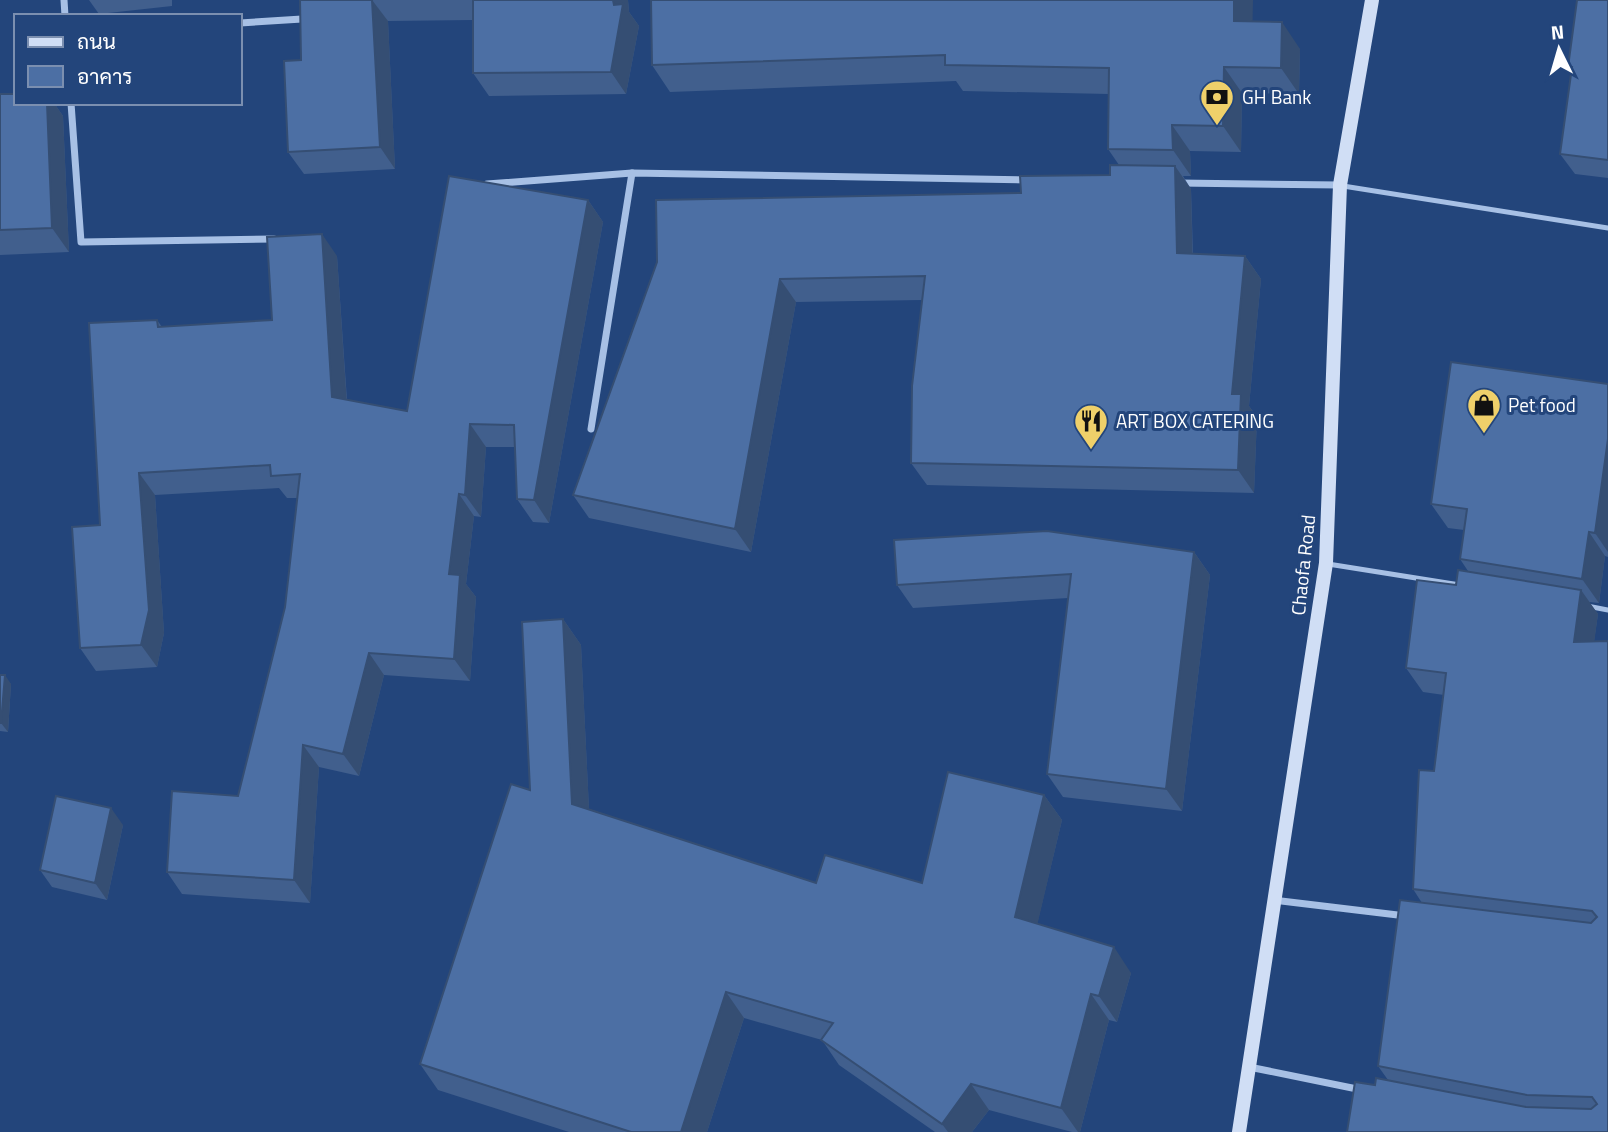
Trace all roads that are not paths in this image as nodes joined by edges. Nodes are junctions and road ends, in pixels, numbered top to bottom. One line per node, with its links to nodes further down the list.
1 (1372, 0): 9 (main road, Chaofa Road)
2 (302, 19): 3 (street)
3 (242, 23)
4 (71, 105): 11 (street)
5 (632, 173): 6 (street); 8 (street); 12 (street)
6 (1035, 180)
7 (1174, 183): 9 (street)
8 (488, 184)
9 (1340, 185): 10 (lane); 13 (main road, Chaofa Road)
10 (1608, 228)
11 (284, 239)
12 (591, 429)
13 (1326, 563): 14 (lane); 17 (main road, Chaofa Road)
14 (1474, 588)
15 (1581, 606): 16 (lane)
16 (1608, 610)
17 (1273, 900): 18 (street); 19 (main road, Chaofa Road)
18 (1420, 918)
19 (1249, 1067): 20 (street); 21 (main road, Chaofa Road)
20 (1376, 1092)
21 (1239, 1132)

